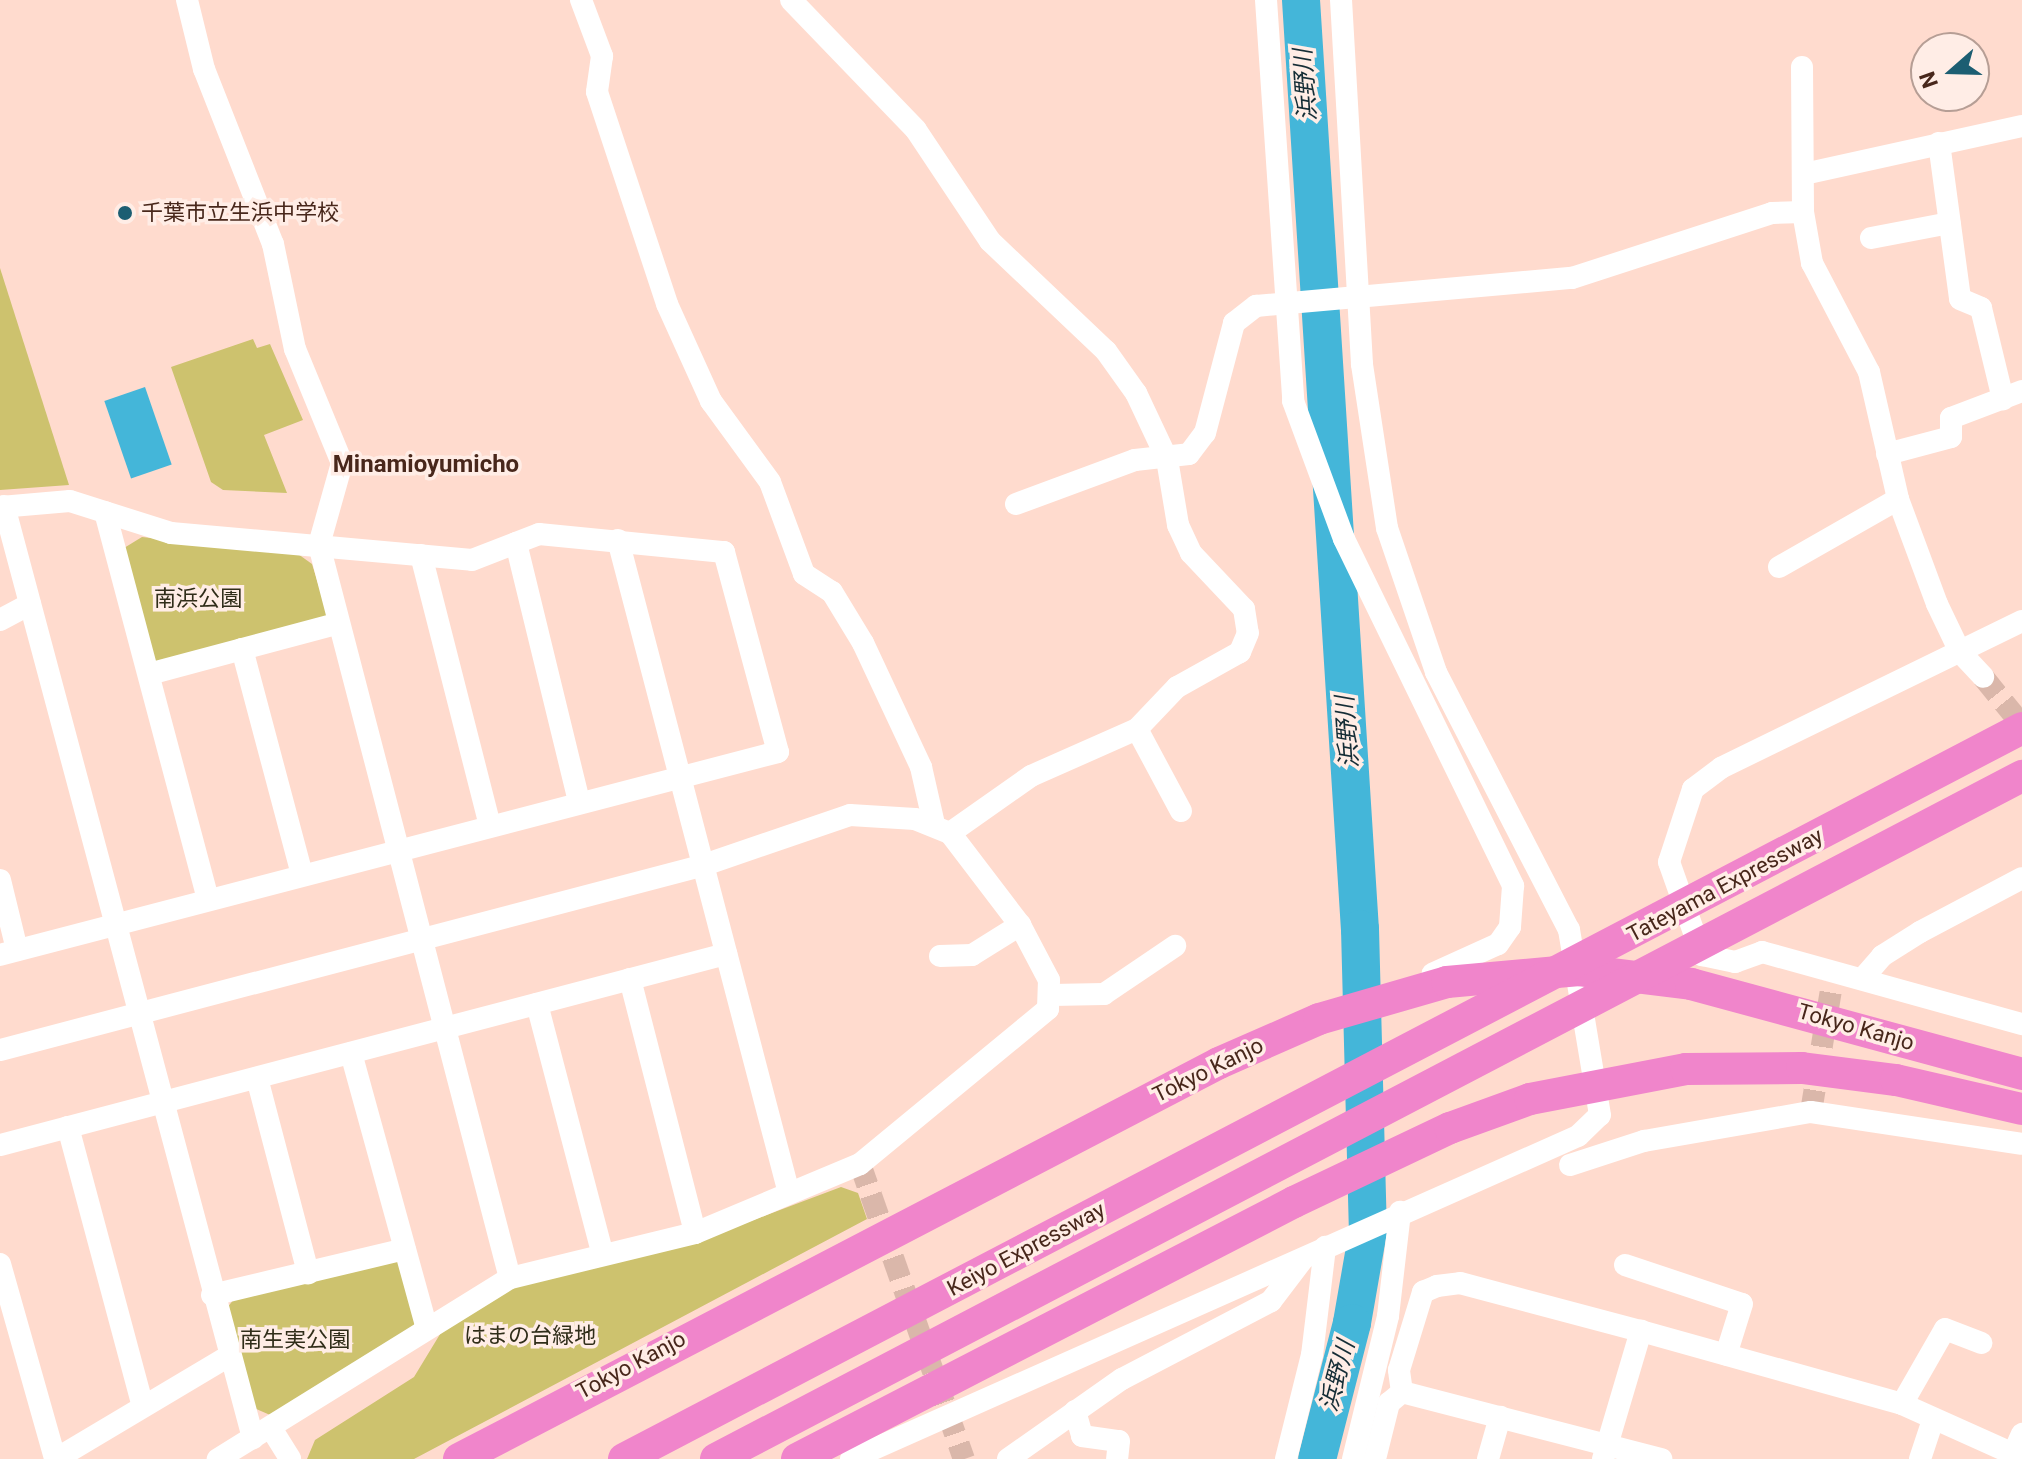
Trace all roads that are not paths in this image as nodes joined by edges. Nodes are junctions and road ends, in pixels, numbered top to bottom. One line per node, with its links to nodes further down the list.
1 (187, 0): 24 (street)
2 (581, 0): 42 (street)
3 (791, 0): 17 (street)
4 (1266, 0): 14 (street)
5 (1341, 0): 13 (street)
6 (1802, 67): 9 (street)
7 (2022, 126): 8 (street)
8 (1939, 143): 9 (street); 11 (street)
9 (1804, 174): 10 (street)
10 (1803, 212): 13 (street); 16 (street)
11 (1950, 223): 12 (street); 15 (street)
12 (1871, 238)
13 (1360, 301): 14 (street); 56 (street)
14 (1284, 304): 17 (street); 59 (street)
15 (2012, 395): 16 (street)
16 (1887, 454): 18 (street)
17 (1167, 459): 19 (street); 36 (street)
18 (1898, 499): 26 (street); 32 (street)
19 (1016, 504)
20 (2, 507): 21 (street); 27 (street)
21 (105, 512): 24 (street); 33 (street)
22 (618, 540): 23 (street); 37 (street); 37 (street)
23 (516, 543): 25 (street); 39 (street)
24 (319, 545): 25 (street); 30 (street)
25 (421, 555): 41 (street)
26 (1779, 567)
27 (30, 604): 28 (street); 50 (street)
28 (0, 620)
29 (2022, 621): 32 (street)
30 (336, 624): 31 (street); 43 (street)
31 (242, 649): 33 (street); 45 (street)
32 (1960, 652): 34 (street); 57 (street)
33 (149, 674): 48 (street)
34 (1983, 677)
35 (2022, 728): 65 (highway, Tateyama Expressway)
36 (1137, 729): 40 (street); 42 (street)
37 (677, 776): 39 (street); 44 (street)
38 (2022, 776): 69 (highway, Tateyama Expressway)
39 (579, 801): 41 (street)
40 (1181, 811)
41 (490, 825): 43 (street)
42 (942, 829): 44 (street); 49 (street)
43 (397, 850): 45 (street); 51 (street)
44 (704, 865): 51 (street); 54 (street)
45 (302, 874): 48 (street)
46 (2022, 878): 57 (street)
47 (0, 880): 53 (street)
48 (208, 899): 50 (street)
49 (1020, 925): 55 (street); 60 (street)
50 (115, 926): 53 (street); 62 (street)
51 (421, 941): 62 (street); 64 (street)
52 (1175, 946): 60 (street)
53 (9, 952)
54 (726, 954): 58 (street); 77 (street)
55 (940, 956)
56 (1579, 970): 59 (highway, Tokyo Kanjo); 68 (highway, Tokyo Kanjo); 78 (street)
57 (1864, 977): 63 (street)
58 (630, 979): 61 (street); 79 (street)
59 (1401, 994): 105 (highway, Tokyo Kanjo)
60 (1052, 995): 77 (street)
61 (537, 1004): 64 (street); 82 (street)
62 (138, 1014): 66 (street); 71 (street)
63 (2022, 1024)
64 (444, 1028): 67 (street); 86 (street)
65 (1428, 1040): 106 (highway, Keiyo Expressway)
66 (0, 1050)
67 (351, 1053): 70 (street); 80 (street)
68 (2022, 1074)
69 (1448, 1076): 107 (highway, Keiyo Expressway)
70 (257, 1078): 71 (street); 85 (street)
71 (162, 1103): 73 (street); 87 (street)
72 (2022, 1109): 108 (highway, Tokyo Kanjo)
73 (68, 1127): 75 (street); 95 (street)
74 (2022, 1144): 76 (street)
75 (0, 1145)
76 (1570, 1165)
77 (789, 1193): 79 (street)
78 (1400, 1212): 81 (street); 113 (street)
79 (695, 1233): 82 (street)
80 (405, 1249): 85 (street); 88 (street)
81 (1316, 1251): 96 (street); 109 (street); 112 (street)
82 (602, 1252): 86 (street)
83 (0, 1264): 102 (street)
84 (1625, 1265): 91 (street)
85 (308, 1273): 87 (street)
86 (510, 1278): 88 (street)
87 (212, 1295): 92 (street)
88 (427, 1328): 99 (street)
89 (1641, 1331): 91 (street); 93 (street); 101 (street)
90 (1981, 1343): 94 (street)
91 (1726, 1355): 94 (street)
92 (229, 1356): 95 (street); 99 (street)
93 (1402, 1392): 97 (street); 114 (street)
94 (1902, 1404): 98 (street)
95 (143, 1406): 102 (street)
96 (1075, 1411): 110 (street); 111 (street)
97 (1500, 1417): 101 (street); 115 (street)
98 (1933, 1420): 100 (street); 117 (street)
99 (262, 1433): 103 (street); 104 (street)
100 (2019, 1448)
101 (1605, 1451): 116 (street)
102 (55, 1459)
103 (218, 1459)
104 (290, 1459)
105 (459, 1459)
106 (624, 1459)
107 (716, 1459)
108 (797, 1459)
109 (851, 1459)
110 (1008, 1459)
111 (1117, 1459)
112 (1286, 1459)
113 (1353, 1459)
114 (1375, 1459)
115 (1488, 1459)
116 (1662, 1459)
117 (1920, 1459)

